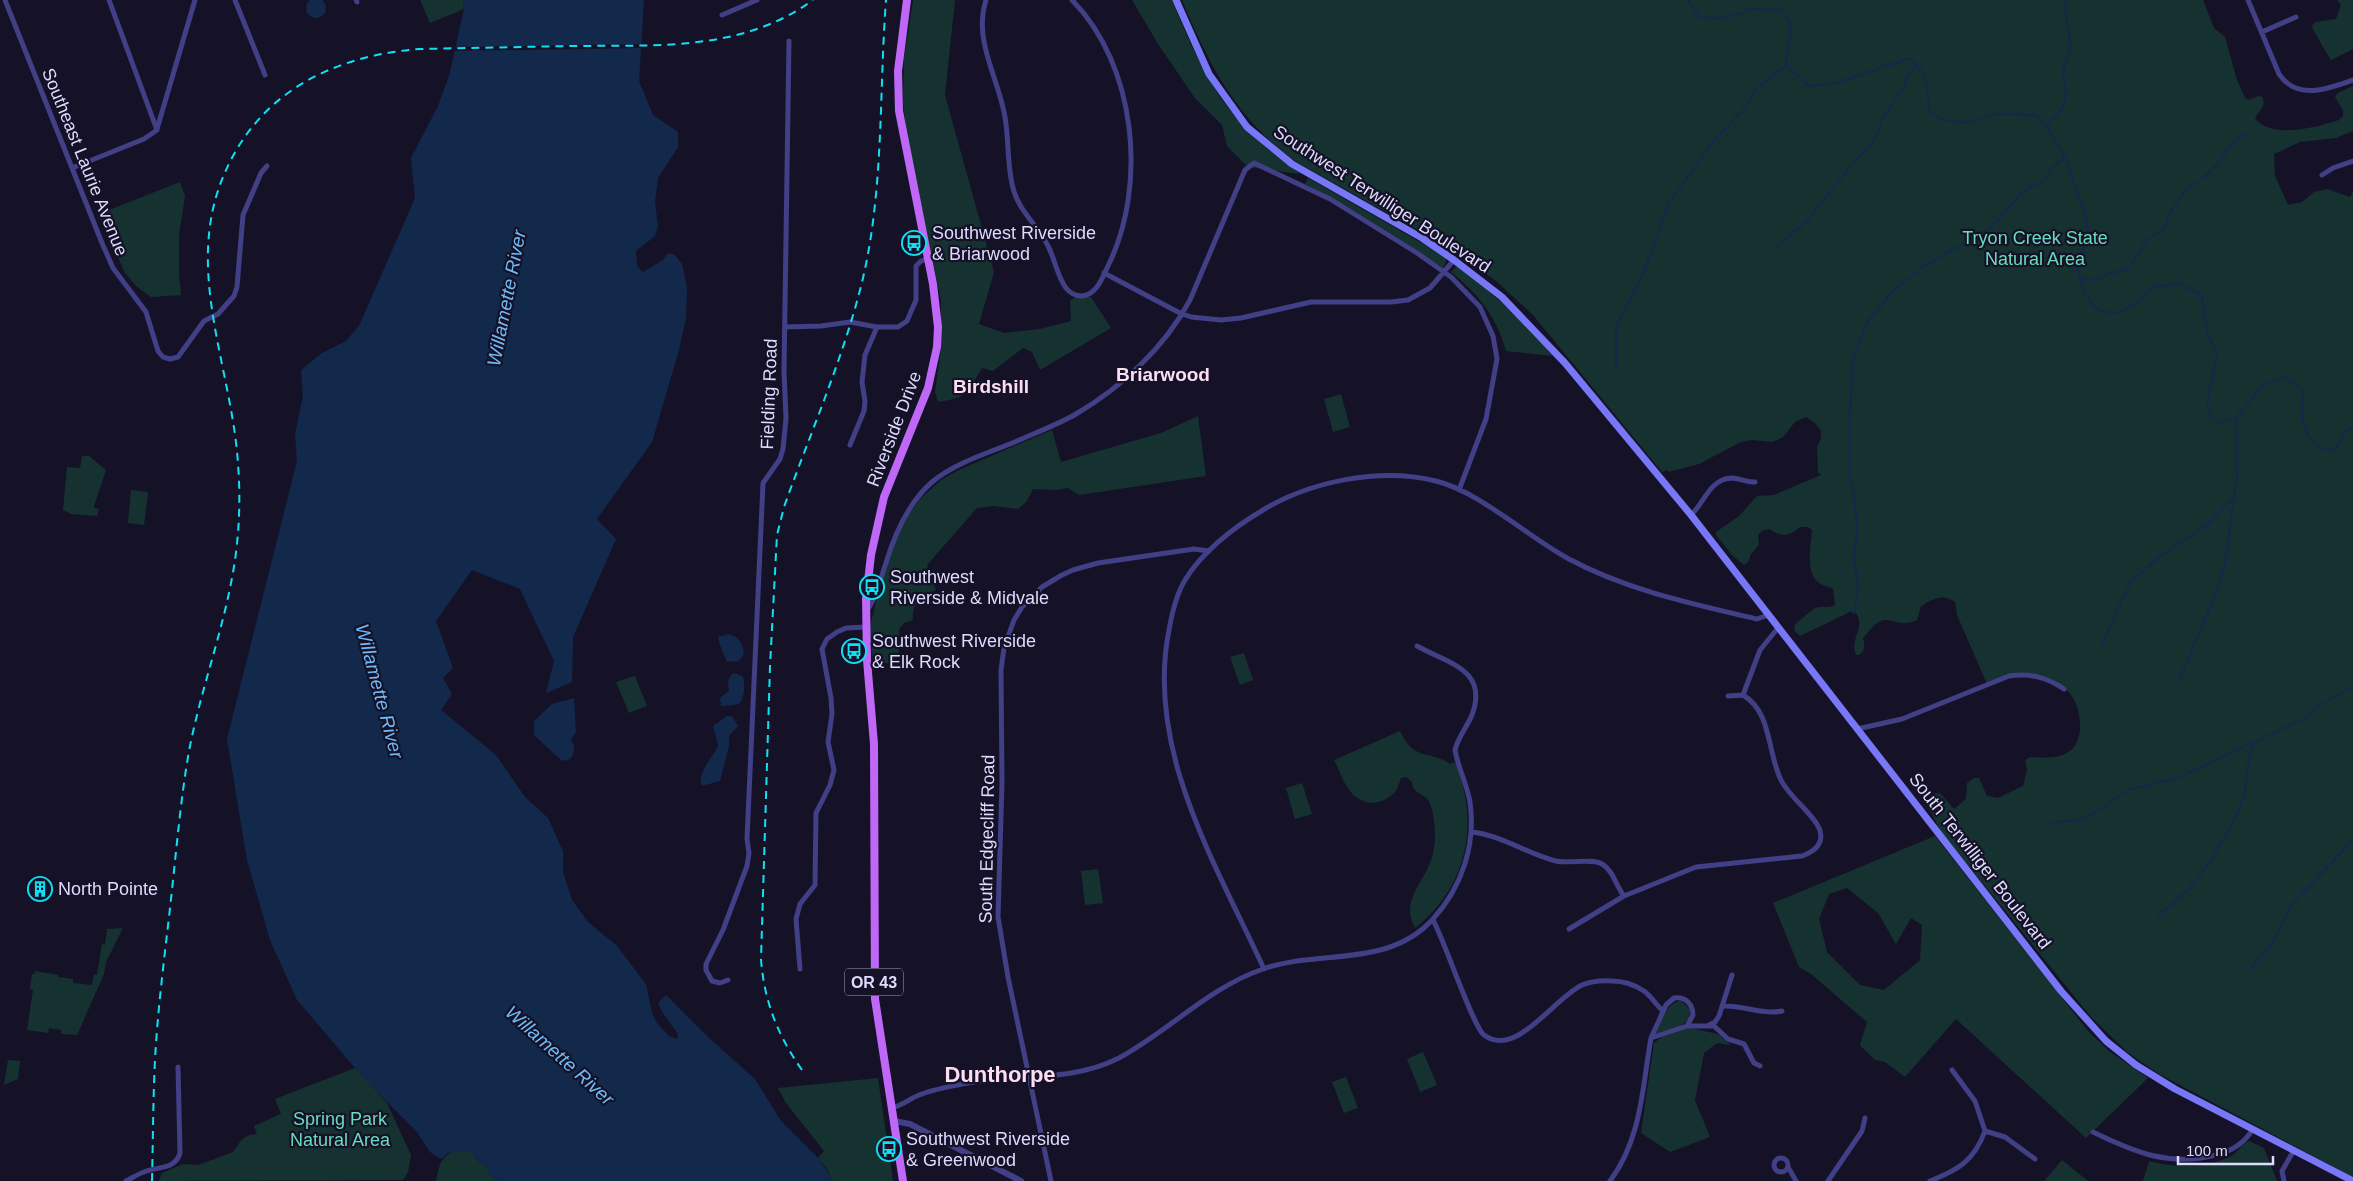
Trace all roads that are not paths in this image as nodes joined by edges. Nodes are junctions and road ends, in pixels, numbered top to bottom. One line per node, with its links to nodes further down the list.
1 (5, 0): 20 (street, Southeast Laurie Avenue)
2 (109, 0): 17 (street)
3 (195, 0): 17 (street)
4 (235, 0): 15 (street)
5 (756, 0): 11 (street)
6 (907, 0): 22 (main road, Riverside Drive / OR 43)
7 (986, 0): 25 (street)
8 (1072, 0): 25 (street)
9 (1176, 0): 23 (main road, Southwest Terwilliger Boulevard)
10 (2248, 0): 13 (street)
11 (722, 14)
12 (2296, 17): 13 (street)
13 (2262, 32): 16 (street)
14 (789, 41): 27 (street, Fielding Road)
15 (265, 75)
16 (2353, 80)
17 (157, 130): 20 (street)
18 (2353, 161): 21 (street)
19 (267, 166): 20 (street, Southeast Laurie Avenue)
20 (72, 168)
21 (2322, 175)
22 (928, 259): 28 (street); 35 (main road, Riverside Drive / OR 43)
23 (1454, 260): 24 (street); 30 (main road, Southwest Terwilliger Boulevard)
24 (1445, 272): 26 (street); 26 (street); 32 (street)
25 (1104, 273): 26 (street)
26 (1183, 314): 35 (street)
27 (785, 326): 28 (street); 51 (street, Fielding Road)
28 (877, 327): 29 (street)
29 (850, 445)
30 (1658, 473): 33 (main road, South Terwilliger Boulevard)
31 (1755, 482): 33 (street)
32 (1459, 490): 34 (street); 36 (street)
33 (1691, 515): 36 (main road, South Terwilliger Boulevard)
34 (1209, 551): 49 (street); 61 (street, South Edgecliff Road)
35 (866, 612): 37 (main road, Riverside Drive / OR 43)
36 (1768, 615): 38 (main road, South Terwilliger Boulevard)
37 (866, 627): 48 (street); 62 (main road, Riverside Drive / OR 43)
38 (1778, 628): 41 (street); 43 (main road, South Terwilliger Boulevard)
39 (1417, 646): 44 (street)
40 (2064, 689): 43 (street)
41 (1743, 695): 42 (street); 45 (street)
42 (1728, 696)
43 (1858, 729): 65 (main road, South Terwilliger Boulevard)
44 (1471, 832): 45 (street); 46 (street)
45 (1624, 896): 47 (street)
46 (1433, 920): 49 (street); 53 (street)
47 (1569, 929)
48 (800, 969)
49 (1264, 969): 61 (street)
50 (1732, 974): 52 (street)
51 (728, 980)
52 (1723, 1006): 54 (street); 55 (street)
53 (1663, 1011): 56 (street); 57 (street)
54 (1782, 1012)
55 (1708, 1025): 56 (street); 58 (street)
56 (1687, 1026): 57 (street)
57 (1651, 1038): 75 (street)
58 (1760, 1066)
59 (178, 1067): 71 (street)
60 (1952, 1070): 66 (street)
61 (1030, 1078): 62 (street); 74 (street, South Edgecliff Road)
62 (892, 1108): 64 (main road, OR 43)
63 (1865, 1118): 77 (street)
64 (894, 1121): 72 (main road, OR 43); 73 (street)
65 (2253, 1129): 67 (street); 68 (main road, South Terwilliger Boulevard)
66 (1985, 1131): 69 (street); 78 (street)
67 (2093, 1132)
68 (2294, 1150): 79 (street); 80 (main road, South Terwilliger Boulevard)
69 (2035, 1158)
70 (1788, 1167): 76 (street)
71 (126, 1181)
72 (903, 1181)
73 (1021, 1181)
74 (1051, 1181)
75 (1610, 1181)
76 (1796, 1181)
77 (1828, 1181)
78 (1930, 1181)
79 (2284, 1181)
80 (2353, 1181)

